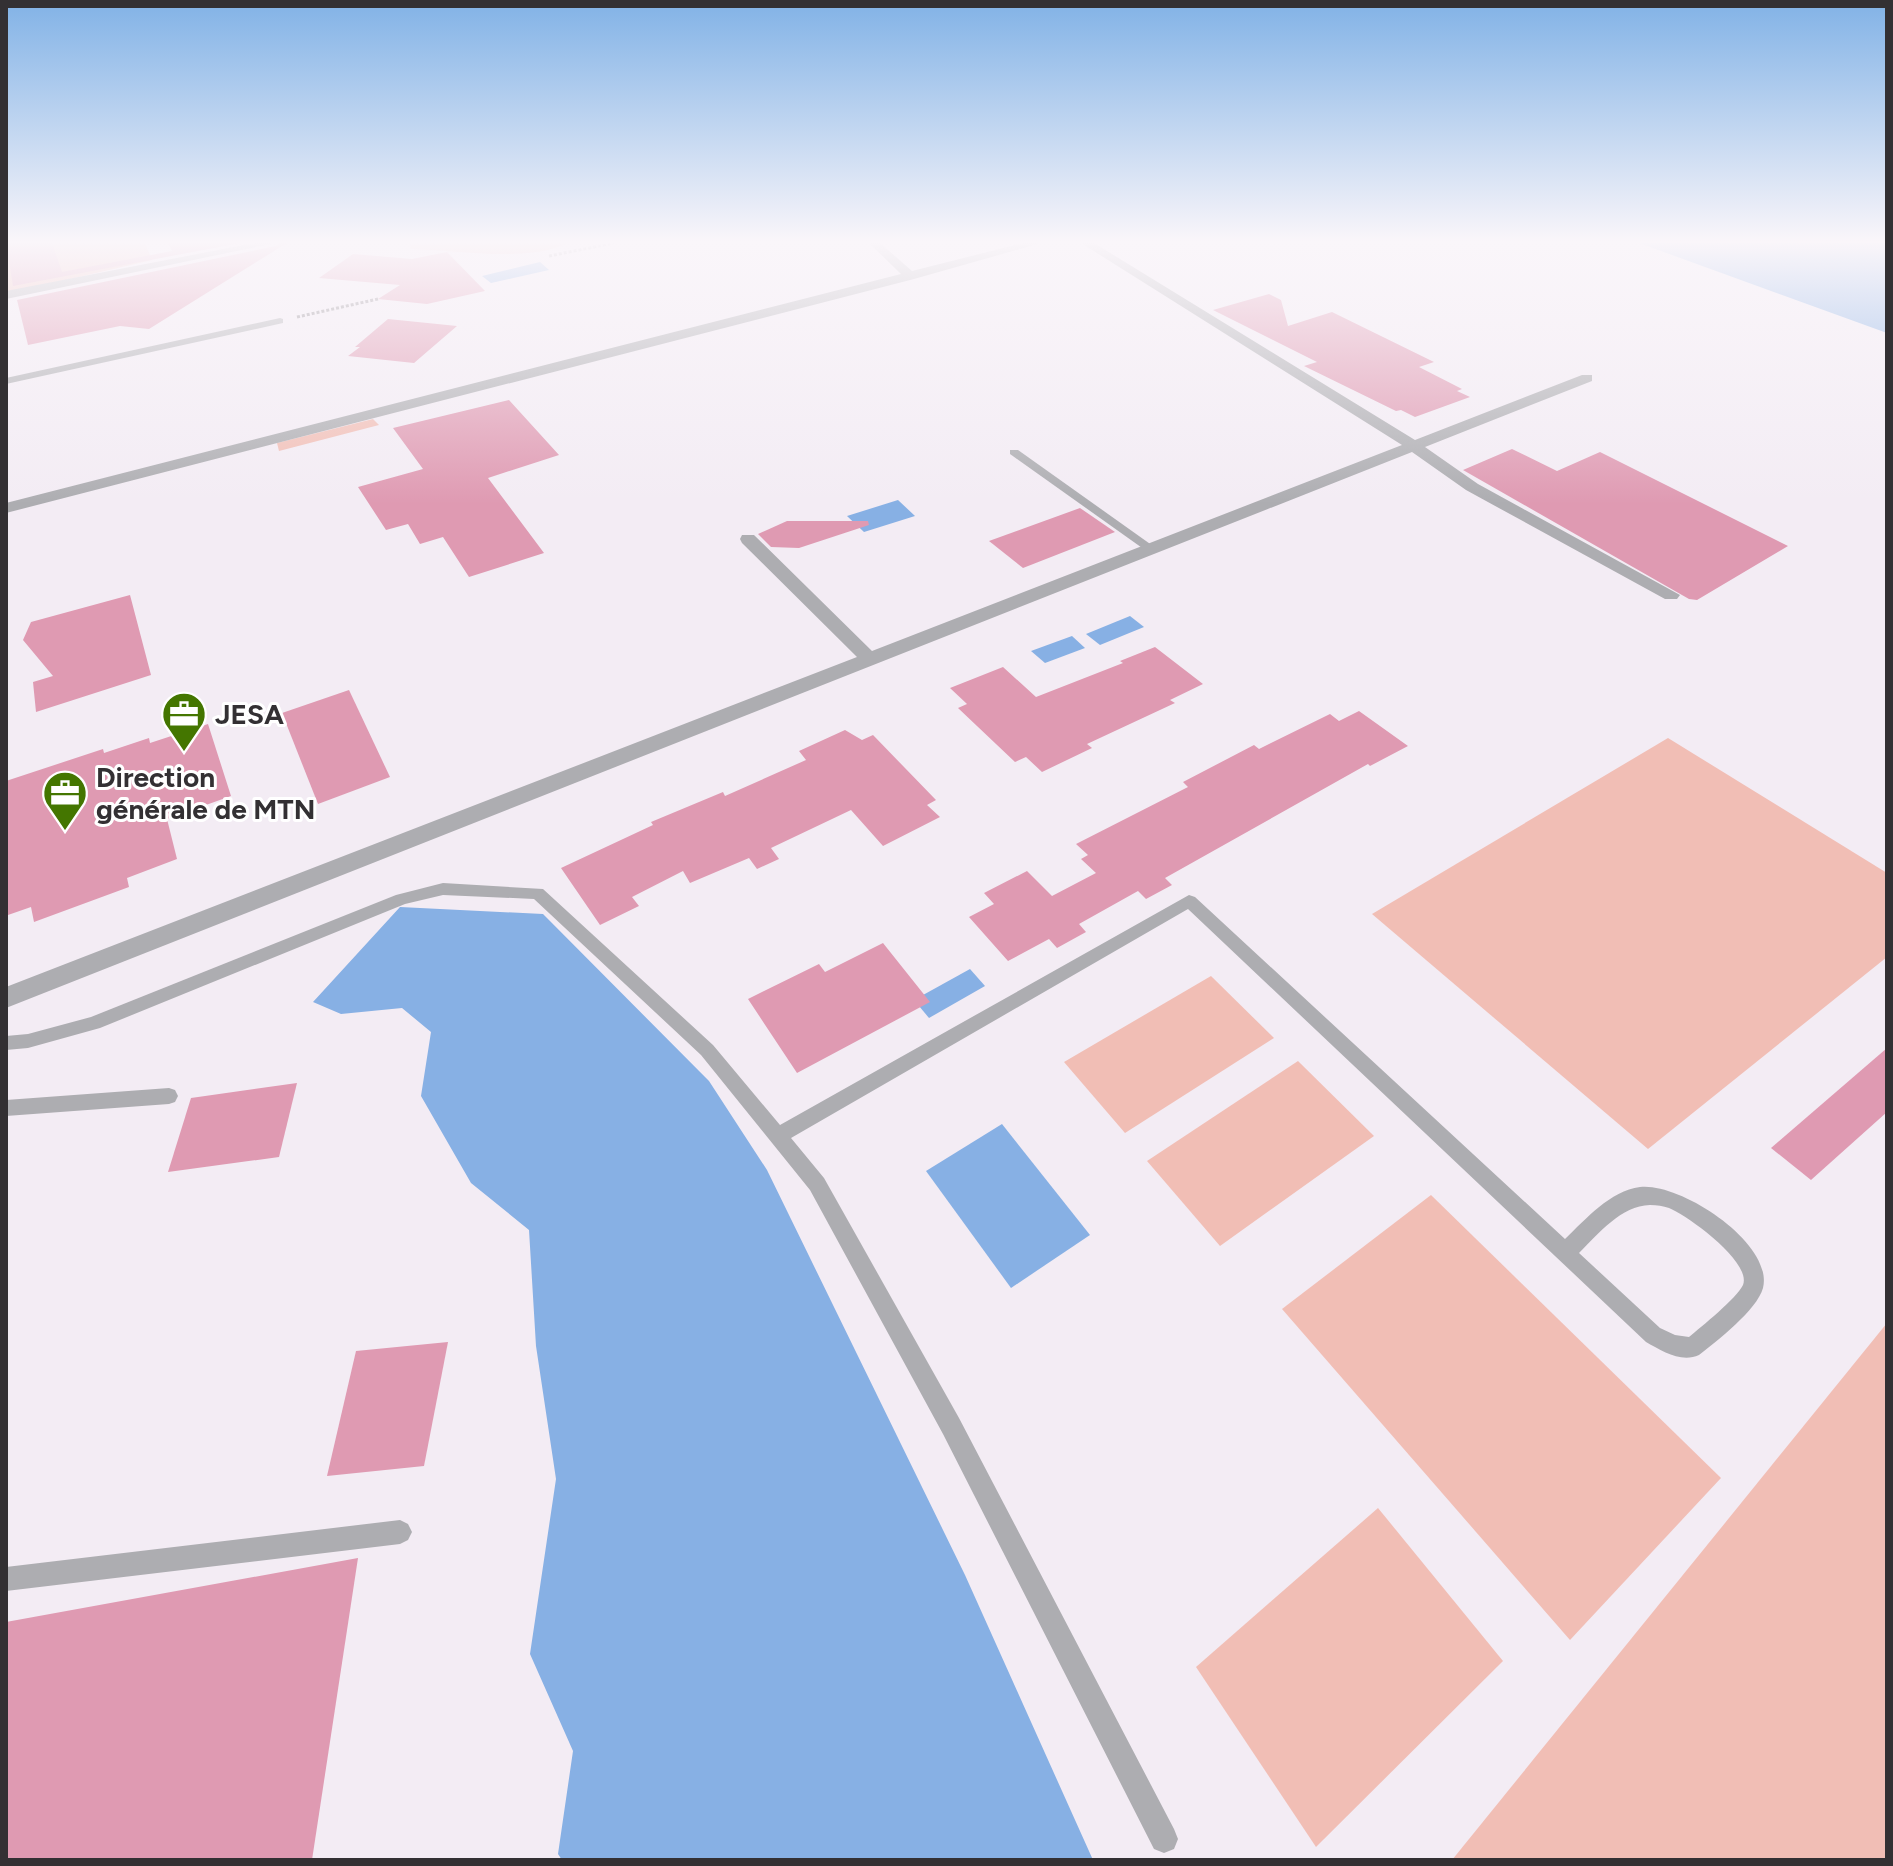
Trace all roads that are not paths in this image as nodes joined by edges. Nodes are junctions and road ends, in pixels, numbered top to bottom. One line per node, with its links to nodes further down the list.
1 (239, 330): 5 (lane)
2 (699, 330): 8 (street)
3 (1227, 330): 6 (street)
4 (1587, 378): 6 (street)
5 (6, 381)
6 (1412, 445): 10 (street); 11 (street)
7 (1014, 452): 10 (lane)
8 (6, 508)
9 (748, 539): 12 (street)
10 (1149, 548): 12 (street)
11 (1671, 595)
12 (869, 658): 13 (street)
13 (6, 998)
14 (6, 1043): 17 (lane)
15 (169, 1096): 16 (lane)
16 (6, 1108)
17 (780, 1135): 18 (lane); 21 (lane)
18 (1565, 1253): 18 (lane)
19 (400, 1532): 20 (lane)
20 (6, 1579)
21 (1164, 1839)

